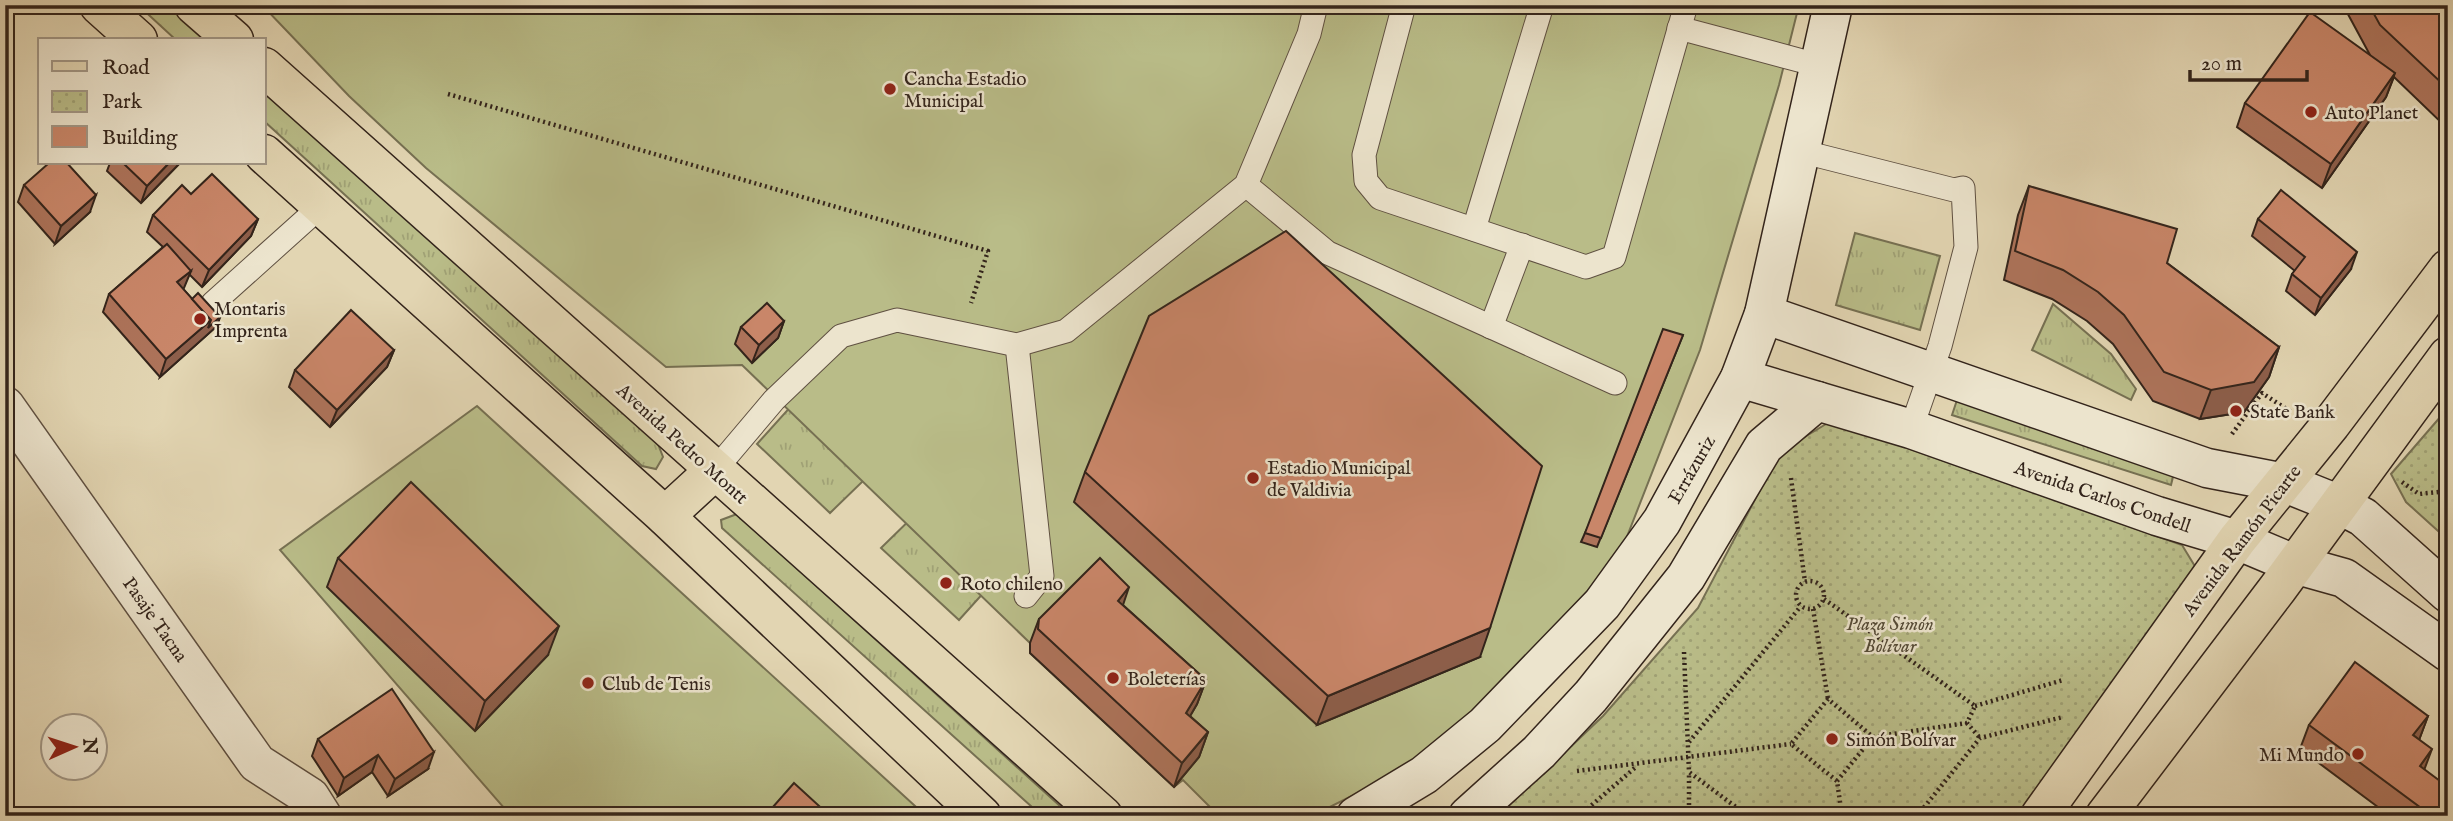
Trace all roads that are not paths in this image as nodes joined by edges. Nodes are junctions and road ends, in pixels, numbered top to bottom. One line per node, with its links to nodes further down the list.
1 (99, 5): 9 (main road)
2 (194, 5): 10 (main road)
3 (1316, 5): 15 (lane)
4 (1404, 5): 17 (lane)
5 (1542, 5): 17 (lane)
6 (1686, 5): 8 (lane)
7 (1833, 5): 11 (main road, Errázuriz)
8 (1679, 28): 11 (lane); 18 (lane)
9 (136, 38)
10 (232, 38)
11 (1821, 66): 13 (main road, Errázuriz)
12 (266, 69): 31 (main road, Avenida Pedro Montt)
13 (1800, 151): 21 (main road, Errázuriz); 25 (lane)
14 (266, 156): 16 (main road)
15 (1246, 185): 22 (lane); 23 (lane)
16 (321, 206): 20 (lane); 34 (main road)
17 (1474, 229): 18 (lane)
18 (1521, 245): 22 (lane)
19 (2448, 269): 32 (main road, Avenida Ramón Picarte)
20 (213, 303)
21 (1764, 314): 25 (main road); 26 (main road, Errázuriz)
22 (1491, 327): 27 (lane)
23 (1017, 345): 31 (lane); 38 (lane)
24 (2448, 356): 33 (main road)
25 (1931, 372): 30 (lane); 32 (main road)
26 (1740, 378): 28 (main road, Avenida Carlos Condell); 43 (main road, Errázuriz)
27 (1615, 383)
28 (1817, 401): 30 (main road, Avenida Carlos Condell); 44 (main road)
29 (5, 406): 40 (main road, Pasaje Tacna)
30 (1911, 429): 35 (main road, Avenida Carlos Condell)
31 (714, 471): 34 (main road); 42 (main road, Avenida Pedro Montt)
32 (2285, 483): 33 (main road); 35 (main road, Avenida Ramón Picarte)
33 (2340, 505): 36 (main road); 37 (main road)
34 (665, 516): 41 (main road)
35 (2237, 540): 36 (main road, Avenida Carlos Condell); 45 (main road, Avenida Ramón Picarte)
36 (2294, 564): 39 (main road, Avenida Carlos Condell); 46 (main road)
37 (2448, 593)
38 (1026, 596)
39 (2448, 652)
40 (322, 816)
41 (982, 816)
42 (1103, 816)
43 (1356, 816)
44 (1468, 816)
45 (2040, 816)
46 (2105, 816)

